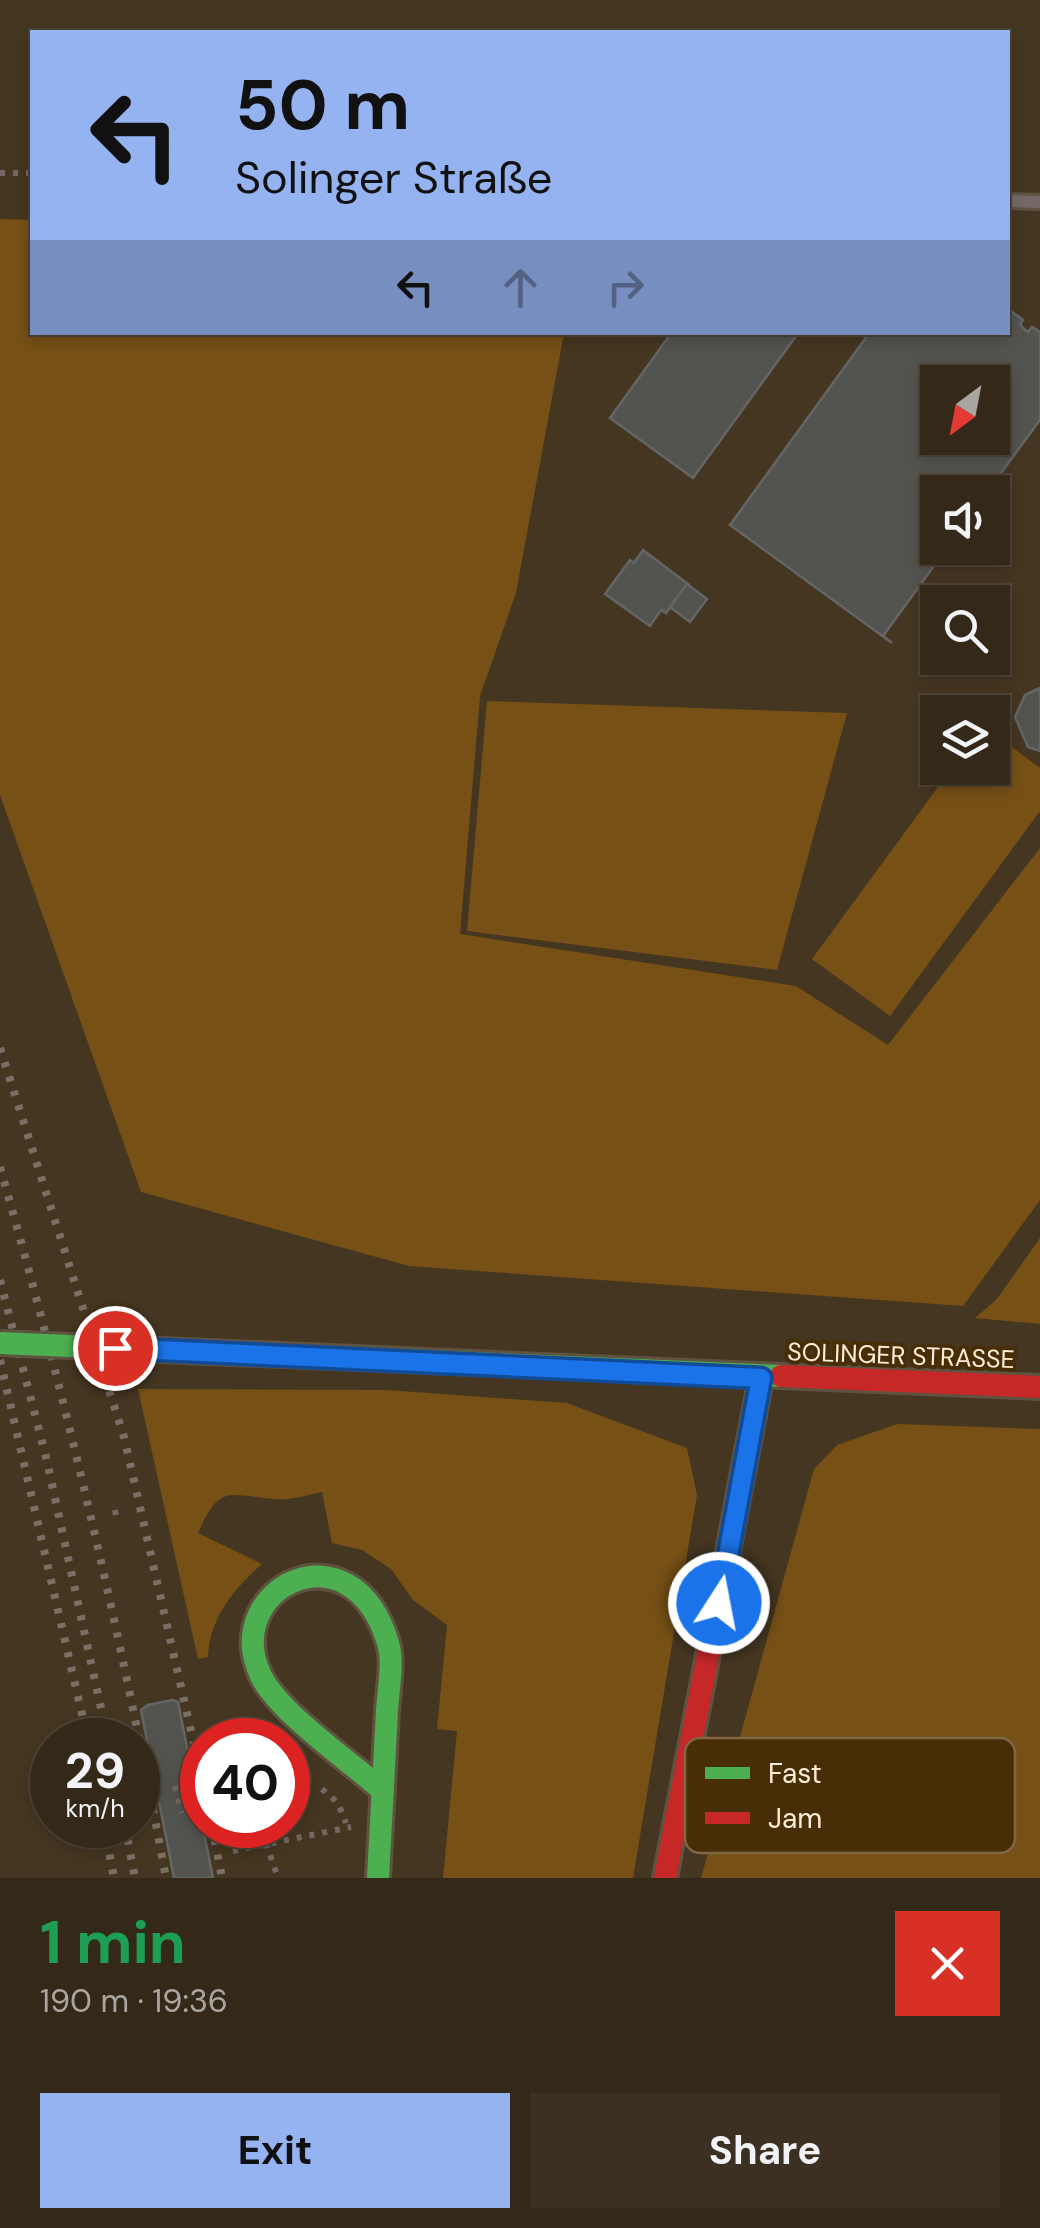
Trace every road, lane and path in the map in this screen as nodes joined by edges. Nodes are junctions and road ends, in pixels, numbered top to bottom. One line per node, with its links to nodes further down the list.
1 (0, 174): 2 (path)
2 (30, 174)
3 (1010, 201): 4 (lane)
4 (1040, 202)
5 (0, 1344): 6 (street, SOLINGER STRASSE, bridge)
6 (761, 1378): 7 (street, SOLINGER STRASSE); 10 (street, SOLINGER STRASSE)
7 (1040, 1387)
8 (114, 1510): 9 (path)
9 (118, 1522)
10 (692, 1738)
11 (685, 1774): 24 (street, SOLINGER STRASSE)
12 (176, 1786): 15 (path)
13 (322, 1788): 16 (path)
14 (383, 1791): 14 (street); 23 (street)
15 (180, 1805)
16 (348, 1827)
17 (320, 1833): 18 (path)
18 (310, 1835)
19 (247, 1848): 21 (path)
20 (267, 1848): 22 (path)
21 (233, 1851)
22 (278, 1878)
23 (378, 1878)
24 (665, 1878)

